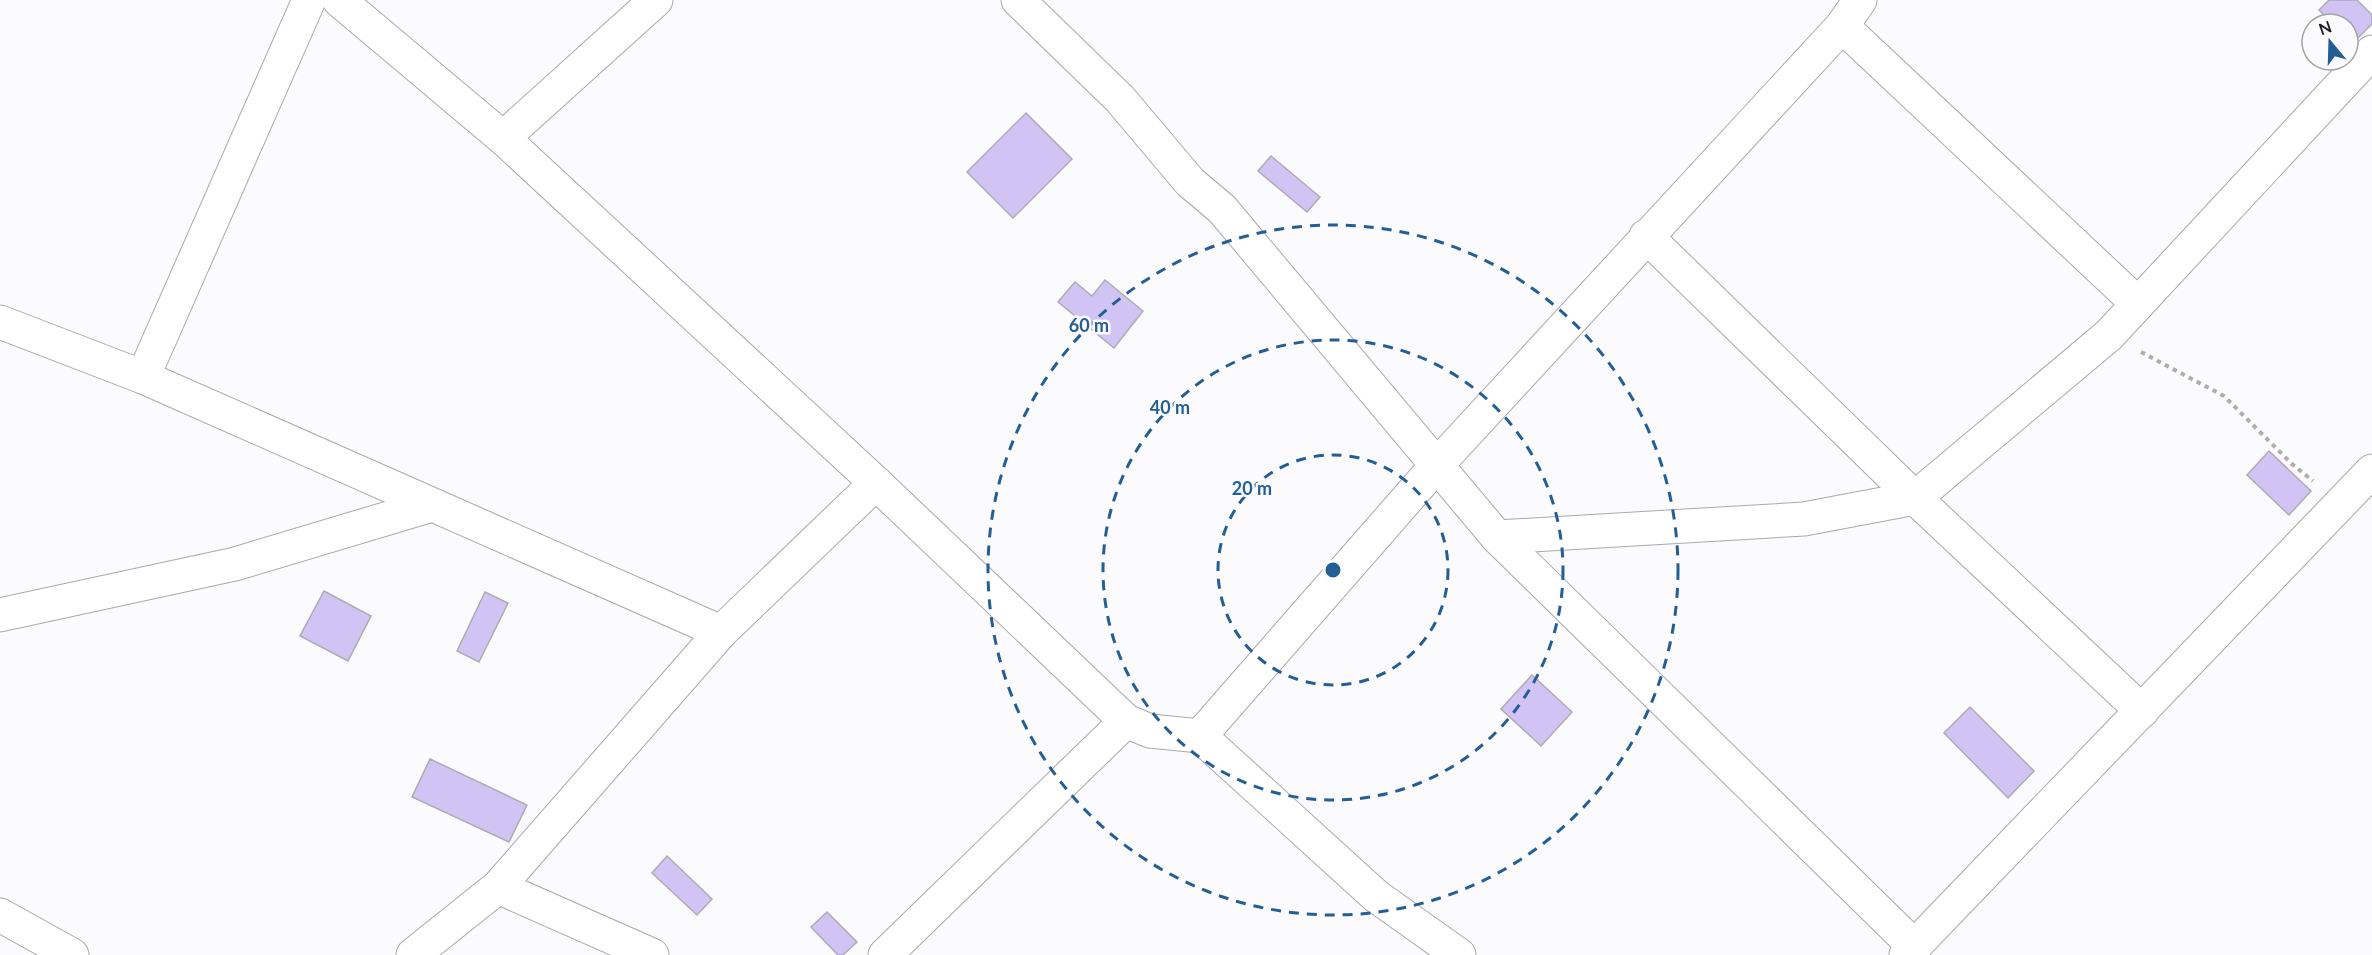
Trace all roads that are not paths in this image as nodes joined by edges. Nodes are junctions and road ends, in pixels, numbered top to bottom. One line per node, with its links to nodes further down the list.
1 (309, 0): 11 (street)
2 (339, 0): 7 (street)
3 (657, 0): 7 (street)
4 (1018, 0): 12 (street)
5 (1851, 13): 8 (street); 9 (street)
6 (2372, 52): 9 (street)
7 (503, 138): 14 (street)
8 (1647, 236): 12 (street); 15 (street)
9 (2138, 304): 15 (street)
10 (0, 322): 11 (street)
11 (143, 377): 16 (street)
12 (1436, 466): 17 (street); 22 (street)
13 (2369, 479): 20 (street)
14 (876, 483): 19 (street); 21 (street)
15 (1916, 498): 17 (street); 20 (street)
16 (432, 505): 18 (street); 19 (street)
17 (1497, 537): 25 (street)
18 (0, 615)
19 (721, 632): 23 (street)
20 (2142, 711): 25 (street)
21 (1126, 721): 22 (street); 29 (street)
22 (1200, 736): 30 (street)
23 (498, 887): 27 (street); 28 (street)
24 (0, 915): 26 (street)
25 (1911, 951)
26 (72, 955)
27 (412, 955)
28 (652, 955)
29 (885, 955)
30 (1459, 955)

